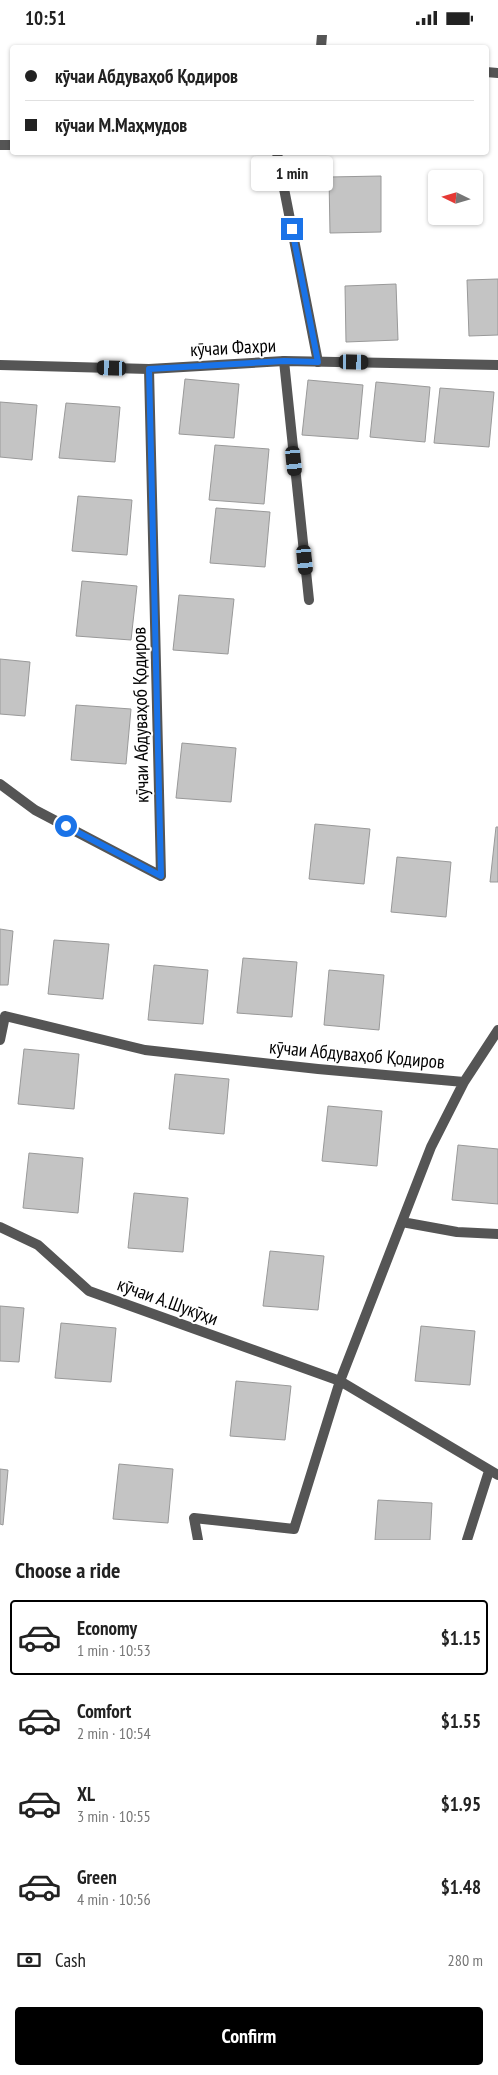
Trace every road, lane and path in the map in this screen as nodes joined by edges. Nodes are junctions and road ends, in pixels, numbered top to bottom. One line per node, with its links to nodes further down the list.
1 (277, 155): 3 (street)
2 (284, 361): 3 (street, кӯчаи Фахри); 6 (street, кӯчаи Фахри); 7 (street)
3 (318, 362): 5 (street, кӯчаи Фахри)
4 (0, 365): 6 (street, кӯчаи Фахри)
5 (498, 365)
6 (149, 369): 8 (street, кӯчаи Абдуваҳоб Қодиров)
7 (309, 600)
8 (0, 784)
9 (498, 1030): 11 (street)
10 (0, 1040): 11 (street, кӯчаи Абдуваҳоб Қодиров)
11 (464, 1082): 12 (street)
12 (402, 1222): 14 (street); 15 (street)
13 (0, 1227): 15 (street, кӯчаи А.Шукӯҳи)
14 (498, 1235)
15 (340, 1381): 16 (street, кӯчаи А.Шукӯҳи); 17 (street)
16 (493, 1473): 18 (street, кӯчаи А.Шукӯҳи)
17 (198, 1540)
18 (467, 1540)

